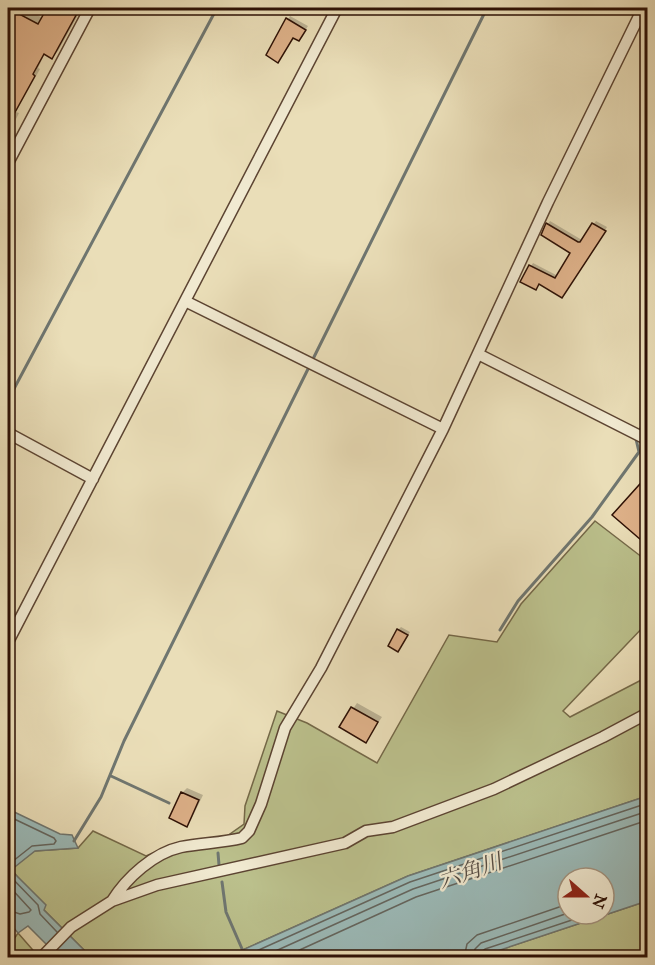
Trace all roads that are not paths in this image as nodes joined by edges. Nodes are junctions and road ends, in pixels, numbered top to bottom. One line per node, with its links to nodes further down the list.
1 (90, 8): 4 (street)
2 (336, 8): 5 (street)
3 (640, 8): 6 (street)
4 (8, 163)
5 (185, 302): 7 (street); 10 (street)
6 (478, 354): 7 (street); 9 (street)
7 (443, 429): 13 (street)
8 (8, 433): 10 (street)
9 (641, 433)
10 (93, 479): 11 (street)
11 (8, 642)
12 (648, 713): 13 (street)
13 (112, 901): 14 (street)
14 (41, 957)

